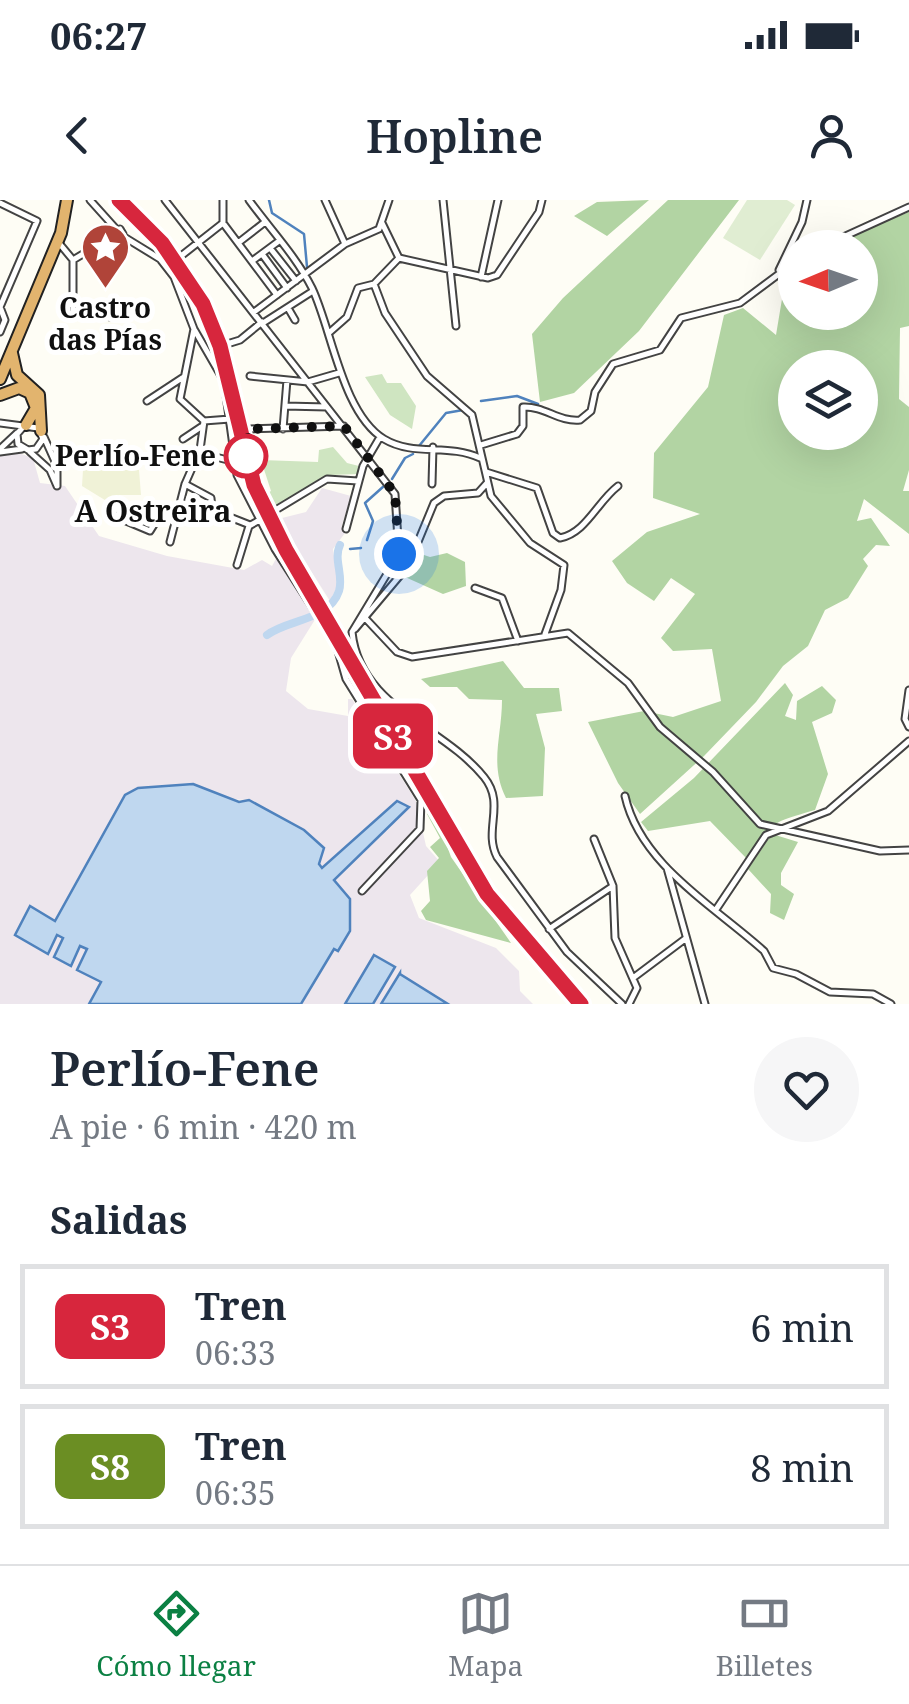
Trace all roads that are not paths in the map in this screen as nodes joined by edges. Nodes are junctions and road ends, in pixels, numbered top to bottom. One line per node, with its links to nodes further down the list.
1 (64, 200): 20 (highway); 53 (highway)
2 (90, 200): 19 (street)
3 (165, 200): 23 (street)
4 (223, 200): 14 (street)
5 (249, 200): 15 (street)
6 (325, 200): 24 (street)
7 (389, 200): 16 (street)
8 (444, 200): 32 (street)
9 (498, 200): 35 (street)
10 (542, 200): 35 (street)
11 (807, 200): 17 (street)
12 (0, 203): 41 (street)
13 (909, 207): 18 (street)
14 (223, 222): 22 (street); 23 (street)
15 (265, 222): 21 (street); 22 (street)
16 (382, 223): 24 (street); 29 (street)
17 (798, 230)
18 (858, 230)
19 (118, 233): 28 (street); 48 (street)
20 (58, 241): 28 (street); 30 (highway)
21 (279, 241): 25 (street); 34 (street)
22 (238, 242): 31 (street)
23 (198, 243): 27 (street); 43 (street)
24 (345, 244): 34 (street)
25 (270, 248): 26 (street); 36 (street)
26 (262, 254): 31 (street); 38 (street)
27 (181, 256)
28 (70, 258): 30 (street); 44 (street)
29 (399, 258): 32 (street); 37 (street)
30 (50, 261): 52 (highway)
31 (252, 261): 40 (street)
32 (450, 271): 35 (street); 47 (street)
33 (778, 272): 75 (street)
34 (304, 274): 36 (street); 39 (street)
35 (481, 277)
36 (296, 281): 38 (street)
37 (374, 284): 50 (street); 75 (street)
38 (287, 288): 40 (street)
39 (313, 291): 42 (street); 50 (street)
40 (277, 295): 43 (street)
41 (0, 306): 49 (street)
42 (288, 308): 45 (street); 46 (street)
43 (254, 312): 46 (street)
44 (111, 317)
45 (296, 320)
46 (263, 322): 51 (street); 59 (street)
47 (456, 326)
48 (194, 329): 56 (street); 64 (street)
49 (0, 332)
50 (328, 333): 54 (street)
51 (227, 344)
52 (12, 350): 57 (highway); 71 (highway)
53 (0, 363)
54 (339, 373): 59 (street); 72 (street)
55 (250, 376): 58 (street)
56 (182, 378): 61 (street); 65 (street)
57 (0, 379)
58 (287, 380): 59 (street); 62 (street)
59 (308, 382): 63 (street)
60 (0, 396): 70 (highway)
61 (147, 401)
62 (285, 406): 63 (street); 69 (street)
63 (329, 408): 67 (street)
64 (230, 419): 65 (street); 81 (street)
65 (203, 424): 73 (street); 78 (street)
66 (0, 425): 70 (street); 70 (street)
67 (344, 426): 69 (street); 79 (street)
68 (249, 429): 69 (street)
69 (283, 430)
70 (20, 432): 71 (street); 76 (street); 77 (street)
71 (42, 432): 77 (street); 77 (street)
72 (380, 437): 74 (street); 79 (street)
73 (183, 439)
74 (433, 447): 80 (street); 86 (street)
75 (479, 447): 80 (street)
76 (0, 450): 77 (street)
77 (26, 450)
78 (200, 453): 81 (street); 85 (street)
79 (368, 457): 83 (street); 98 (street)
80 (480, 458): 82 (street)
81 (232, 461): 91 (street)
82 (486, 472): 84 (street); 87 (street)
83 (358, 481): 89 (street); 93 (street)
84 (487, 483): 97 (street); 99 (street)
85 (185, 484): 88 (street); 92 (street)
86 (432, 484)
87 (618, 486)
88 (180, 511): 90 (street); 94 (street)
89 (274, 511)
90 (112, 514)
91 (262, 519): 92 (street); 110 (street)
92 (250, 525): 95 (street)
93 (346, 530)
94 (170, 542)
95 (237, 564)
96 (476, 588): 100 (street)
97 (366, 618): 98 (street); 100 (street)
98 (352, 632): 112 (street)
99 (545, 634): 100 (street); 105 (street)
100 (518, 640)
101 (909, 690): 102 (street)
102 (909, 727)
103 (909, 741): 105 (street)
104 (625, 796): 108 (street)
105 (773, 830): 107 (street); 111 (street)
106 (594, 839): 109 (street)
107 (909, 850)
108 (666, 868): 111 (street); 113 (street)
109 (612, 886): 112 (street); 114 (street)
110 (362, 891)
111 (716, 908): 118 (street)
112 (549, 930): 115 (street)
113 (685, 938): 114 (street); 117 (street)
114 (633, 978): 116 (street)
115 (622, 1004)
116 (629, 1004)
117 (704, 1004)
118 (890, 1004)

